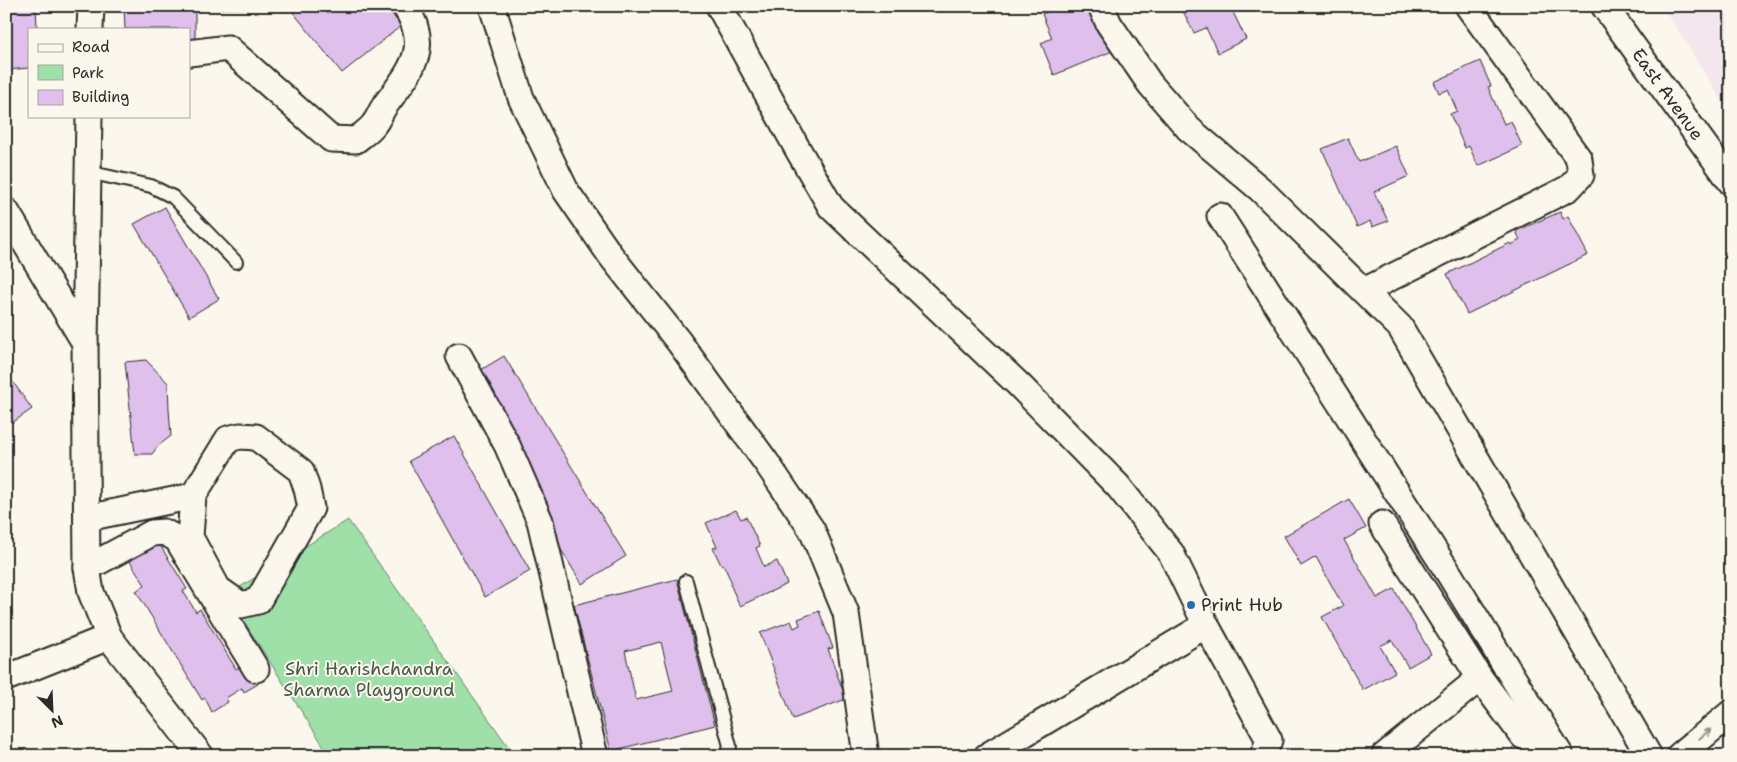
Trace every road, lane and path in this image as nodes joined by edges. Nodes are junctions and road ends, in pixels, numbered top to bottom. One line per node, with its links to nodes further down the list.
1 (90, 6): 8 (street)
2 (405, 6): 9 (street)
3 (492, 6): 34 (street)
4 (719, 6): 24 (street)
5 (1101, 6): 16 (street)
6 (1468, 6): 16 (street)
7 (1604, 6): 12 (street, East Avenue)
8 (90, 28)
9 (190, 53)
10 (89, 118): 11 (street)
11 (88, 172): 15 (lane); 17 (street)
12 (1731, 182)
13 (6, 211): 17 (street)
14 (1220, 216): 30 (street)
15 (236, 262)
16 (1364, 291): 38 (street)
17 (85, 343): 20 (street)
18 (459, 356): 32 (street)
19 (193, 496): 19 (street); 20 (street)
20 (87, 518): 22 (street)
21 (1382, 524): 28 (street)
22 (87, 568): 25 (street); 26 (street)
23 (686, 581): 33 (lane)
24 (1206, 625): 35 (street); 36 (street)
25 (109, 637): 27 (street); 31 (street)
26 (256, 668)
27 (6, 678)
28 (1480, 678): 30 (street); 37 (street)
29 (1731, 713): 39 (street, one-way to 29)
30 (1560, 754)
31 (201, 756)
32 (595, 756)
33 (725, 756)
34 (866, 756)
35 (987, 756)
36 (1263, 756)
37 (1384, 756)
38 (1649, 756)
39 (1679, 756)

